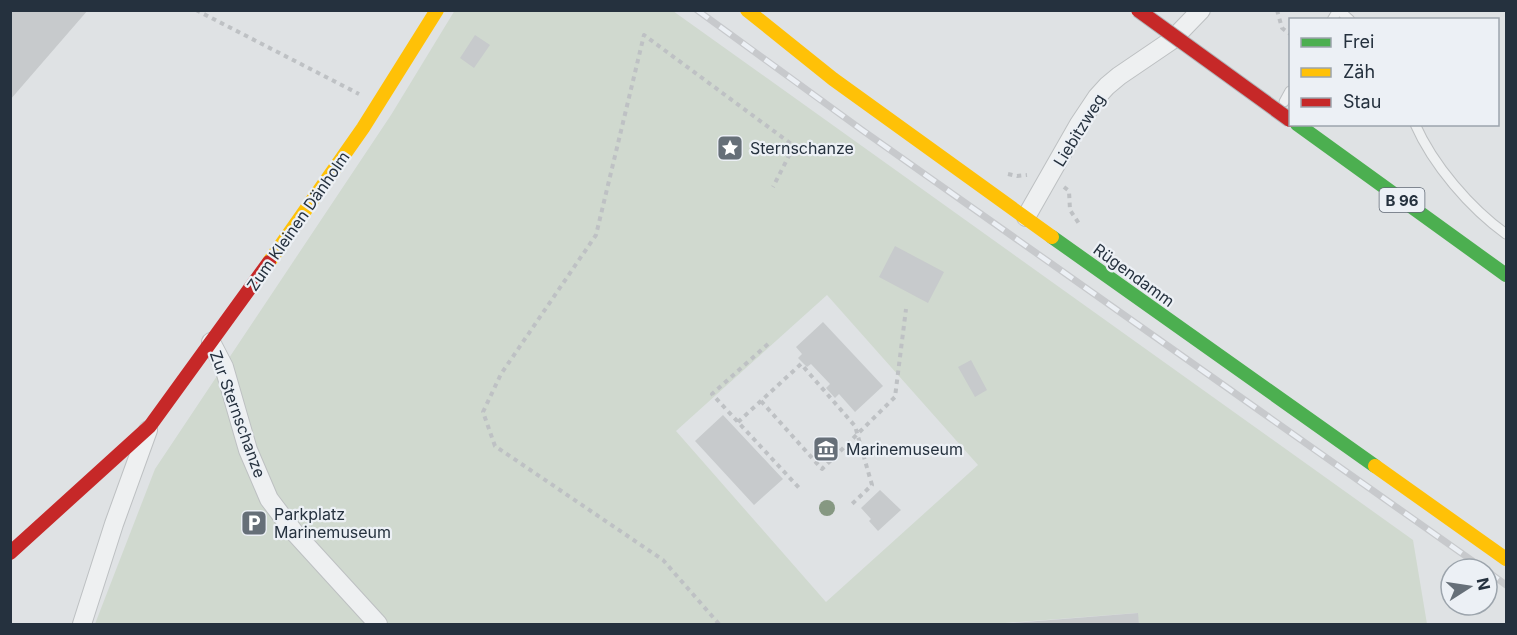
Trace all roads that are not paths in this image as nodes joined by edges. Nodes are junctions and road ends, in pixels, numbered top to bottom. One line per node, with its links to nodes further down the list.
1 (437, 10): 13 (main road, Zum Kleinen Dänholm)
2 (747, 10): 10 (main road, Rügendamm)
3 (1137, 10): 7 (main road, bridge)
4 (1201, 10): 10 (street, Liebitzweg)
5 (1289, 93): 6 (lane)
6 (1284, 102)
7 (1289, 119)
8 (1300, 126): 12 (main road, B 96)
9 (1416, 126): 11 (lane)
10 (1026, 217): 16 (main road, Rügendamm)
11 (1506, 234)
12 (1506, 275)
13 (212, 342): 14 (main road, Zum Kleinen Dänholm); 18 (street, Zur Sternschanze)
14 (150, 426): 15 (main road, Zum Kleinen Dänholm); 17 (street, Zum Kleinen Dänholm)
15 (10, 553)
16 (1506, 559)
17 (82, 624)
18 (378, 624)

